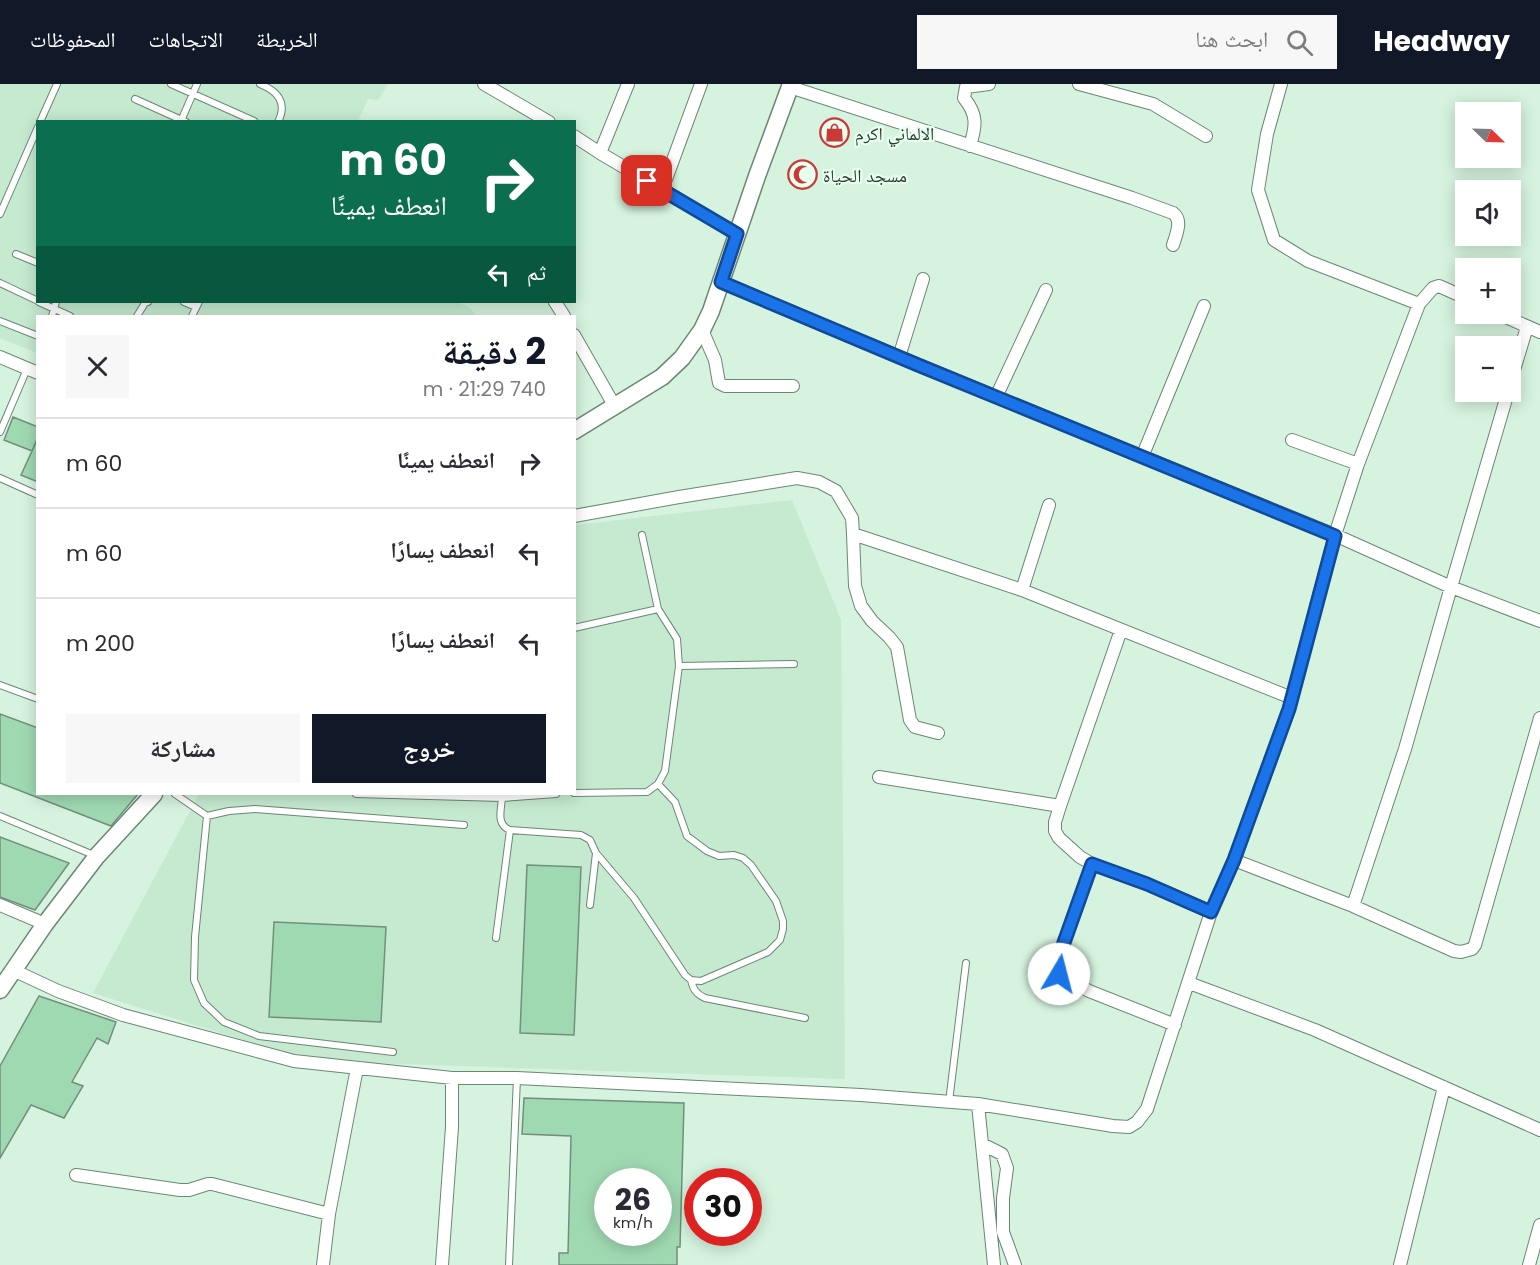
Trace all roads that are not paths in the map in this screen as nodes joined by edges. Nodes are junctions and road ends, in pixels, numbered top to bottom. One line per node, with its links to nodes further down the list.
1 (57, 84): 14 (lane)
2 (171, 84): 12 (lane)
3 (196, 84): 12 (lane)
4 (260, 84): 18 (lane)
5 (484, 84): 19 (street)
6 (628, 84): 24 (street)
7 (701, 84): 25 (street)
8 (989, 84): 23 (street)
9 (1079, 84): 21 (street)
10 (1281, 84): 37 (street)
11 (791, 86): 23 (street); 27 (street)
12 (192, 95): 16 (lane); 17 (lane)
13 (135, 99): 15 (lane)
14 (41, 120)
15 (181, 120)
16 (183, 120)
17 (252, 120)
18 (279, 120)
19 (546, 120)
20 (36, 132): 26 (lane)
21 (1206, 136)
22 (576, 137): 24 (street)
23 (970, 146): 28 (street)
24 (600, 153): 25 (street)
25 (662, 190): 27 (street)
26 (0, 214)
27 (737, 234): 32 (street)
28 (1173, 245)
29 (16, 254): 30 (lane)
30 (36, 262)
31 (923, 279): 50 (street)
32 (721, 282): 44 (street); 50 (street)
33 (0, 283): 36 (lane)
34 (1046, 290): 53 (street)
35 (1455, 293): 37 (street)
36 (36, 300)
37 (1419, 304): 60 (street)
38 (55, 305): 40 (lane)
39 (1204, 306): 59 (street)
40 (69, 315)
41 (0, 321): 46 (lane)
42 (1521, 324): 43 (street)
43 (1527, 327): 45 (street); 48 (street)
44 (702, 330): 52 (street); 55 (street)
45 (1540, 333)
46 (36, 335)
47 (576, 338): 55 (street)
48 (1521, 347)
49 (0, 357): 51 (street)
50 (899, 357): 53 (street)
51 (32, 371): 57 (lane)
52 (793, 386)
53 (996, 397): 59 (street)
54 (1505, 402): 68 (street)
55 (614, 405): 56 (street)
56 (576, 430)
57 (0, 432)
58 (1292, 440): 60 (street)
59 (1143, 457): 67 (street)
60 (1358, 465): 67 (street)
61 (0, 478): 62 (lane)
62 (36, 494)
63 (1049, 505): 69 (street)
64 (576, 516): 65 (street)
65 (853, 534): 69 (street); 80 (street)
66 (642, 535): 70 (lane)
67 (1335, 536): 68 (street); 78 (street)
68 (1451, 587): 71 (street); 100 (street)
69 (1022, 590): 73 (street)
70 (658, 609): 72 (lane); 75 (lane)
71 (1540, 621)
72 (576, 628)
73 (1121, 630): 78 (street); 89 (street)
74 (794, 664): 75 (lane)
75 (679, 666): 82 (lane)
76 (0, 685): 77 (lane)
77 (36, 698)
78 (1292, 698): 96 (street)
79 (1540, 718): 100 (street)
80 (938, 733)
81 (879, 777): 89 (street)
82 (658, 784): 83 (lane); 106 (lane)
83 (576, 793)
84 (153, 795): 95 (street)
85 (176, 795): 91 (lane)
86 (392, 795): 88 (lane)
87 (542, 795): 88 (lane)
88 (502, 798): 93 (lane)
89 (1060, 806): 97 (street)
90 (0, 816): 95 (lane)
91 (207, 816): 92 (lane); 111 (lane)
92 (464, 825)
93 (510, 830): 94 (lane); 103 (lane)
94 (596, 853): 99 (lane); 106 (lane)
95 (97, 856): 102 (street)
96 (1234, 860): 100 (street); 101 (street)
97 (1092, 864): 101 (street); 110 (street)
98 (0, 905): 102 (street)
99 (590, 905)
100 (1353, 906)
101 (1211, 912): 107 (street)
102 (45, 924): 105 (street)
103 (496, 938)
104 (966, 963): 116 (lane)
105 (13, 970): 108 (street); 112 (street)
106 (691, 980): 109 (lane)
107 (1189, 982): 110 (street); 115 (street)
108 (0, 990)
109 (805, 1018)
110 (1175, 1025): 117 (street)
111 (393, 1052)
112 (357, 1068): 113 (street); 121 (street)
113 (452, 1078): 114 (street); 124 (street)
114 (517, 1078): 116 (street); 125 (lane)
115 (1444, 1087): 118 (street); 128 (street)
116 (949, 1102): 117 (street)
117 (978, 1104): 119 (street)
118 (1540, 1130)
119 (982, 1144): 126 (street); 127 (street)
120 (76, 1175): 121 (street)
121 (329, 1214): 123 (street)
122 (1540, 1225): 129 (street)
123 (323, 1265)
124 (442, 1265)
125 (508, 1265)
126 (994, 1265)
127 (1015, 1265)
128 (1400, 1265)
129 (1529, 1265)

